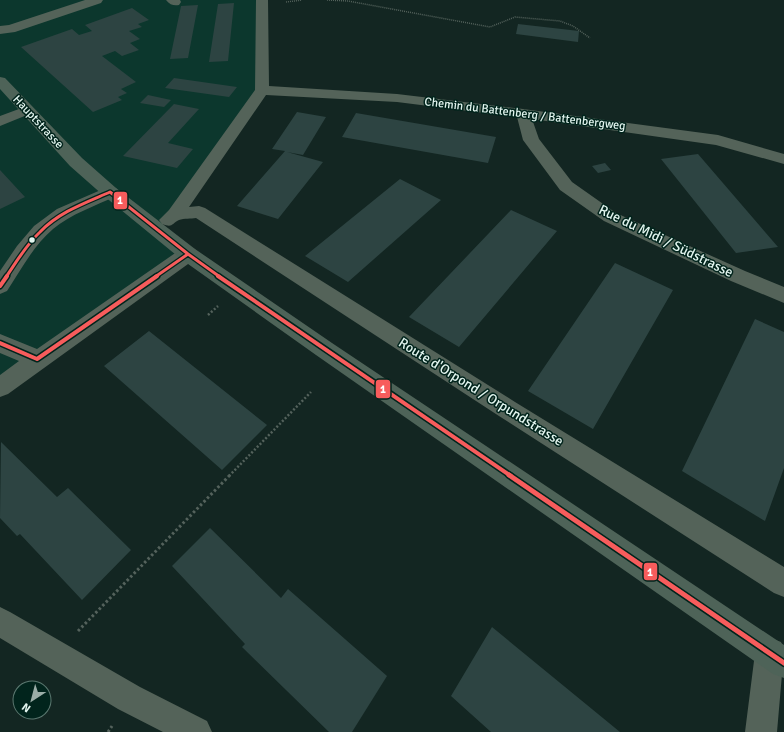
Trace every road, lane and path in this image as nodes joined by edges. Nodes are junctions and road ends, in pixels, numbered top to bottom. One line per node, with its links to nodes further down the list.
1 (97, 0): 4 (street)
2 (262, 0): 8 (street)
3 (327, 0): 6 (path)
4 (6, 29): 5 (street)
5 (0, 36)
6 (590, 38)
7 (0, 81): 9 (main road, Hauptstrasse)
8 (262, 90): 10 (street, Chemin du Battenberg / Battenbergweg); 14 (street)
9 (27, 110): 11 (street); 13 (main road, Hauptstrasse)
10 (523, 113): 12 (street, Chemin du Battenberg / Battenbergweg); 18 (street, Rue du Midi / Südstrasse)
11 (0, 121)
12 (784, 159)
13 (110, 192): 15 (main road); 17 (street)
14 (175, 214): 15 (street); 23 (street, Route d'Orpond / Orpundstrasse)
15 (156, 230): 16 (main road)
16 (188, 254): 20 (street); 26 (main road)
17 (0, 286)
18 (784, 294)
19 (0, 342): 20 (street)
20 (37, 359): 21 (street)
21 (0, 387)
22 (311, 392): 25 (path)
23 (784, 583)
24 (0, 622): 25 (street)
25 (56, 654): 27 (street)
26 (777, 658): 28 (street)
27 (196, 732)
28 (761, 732)

